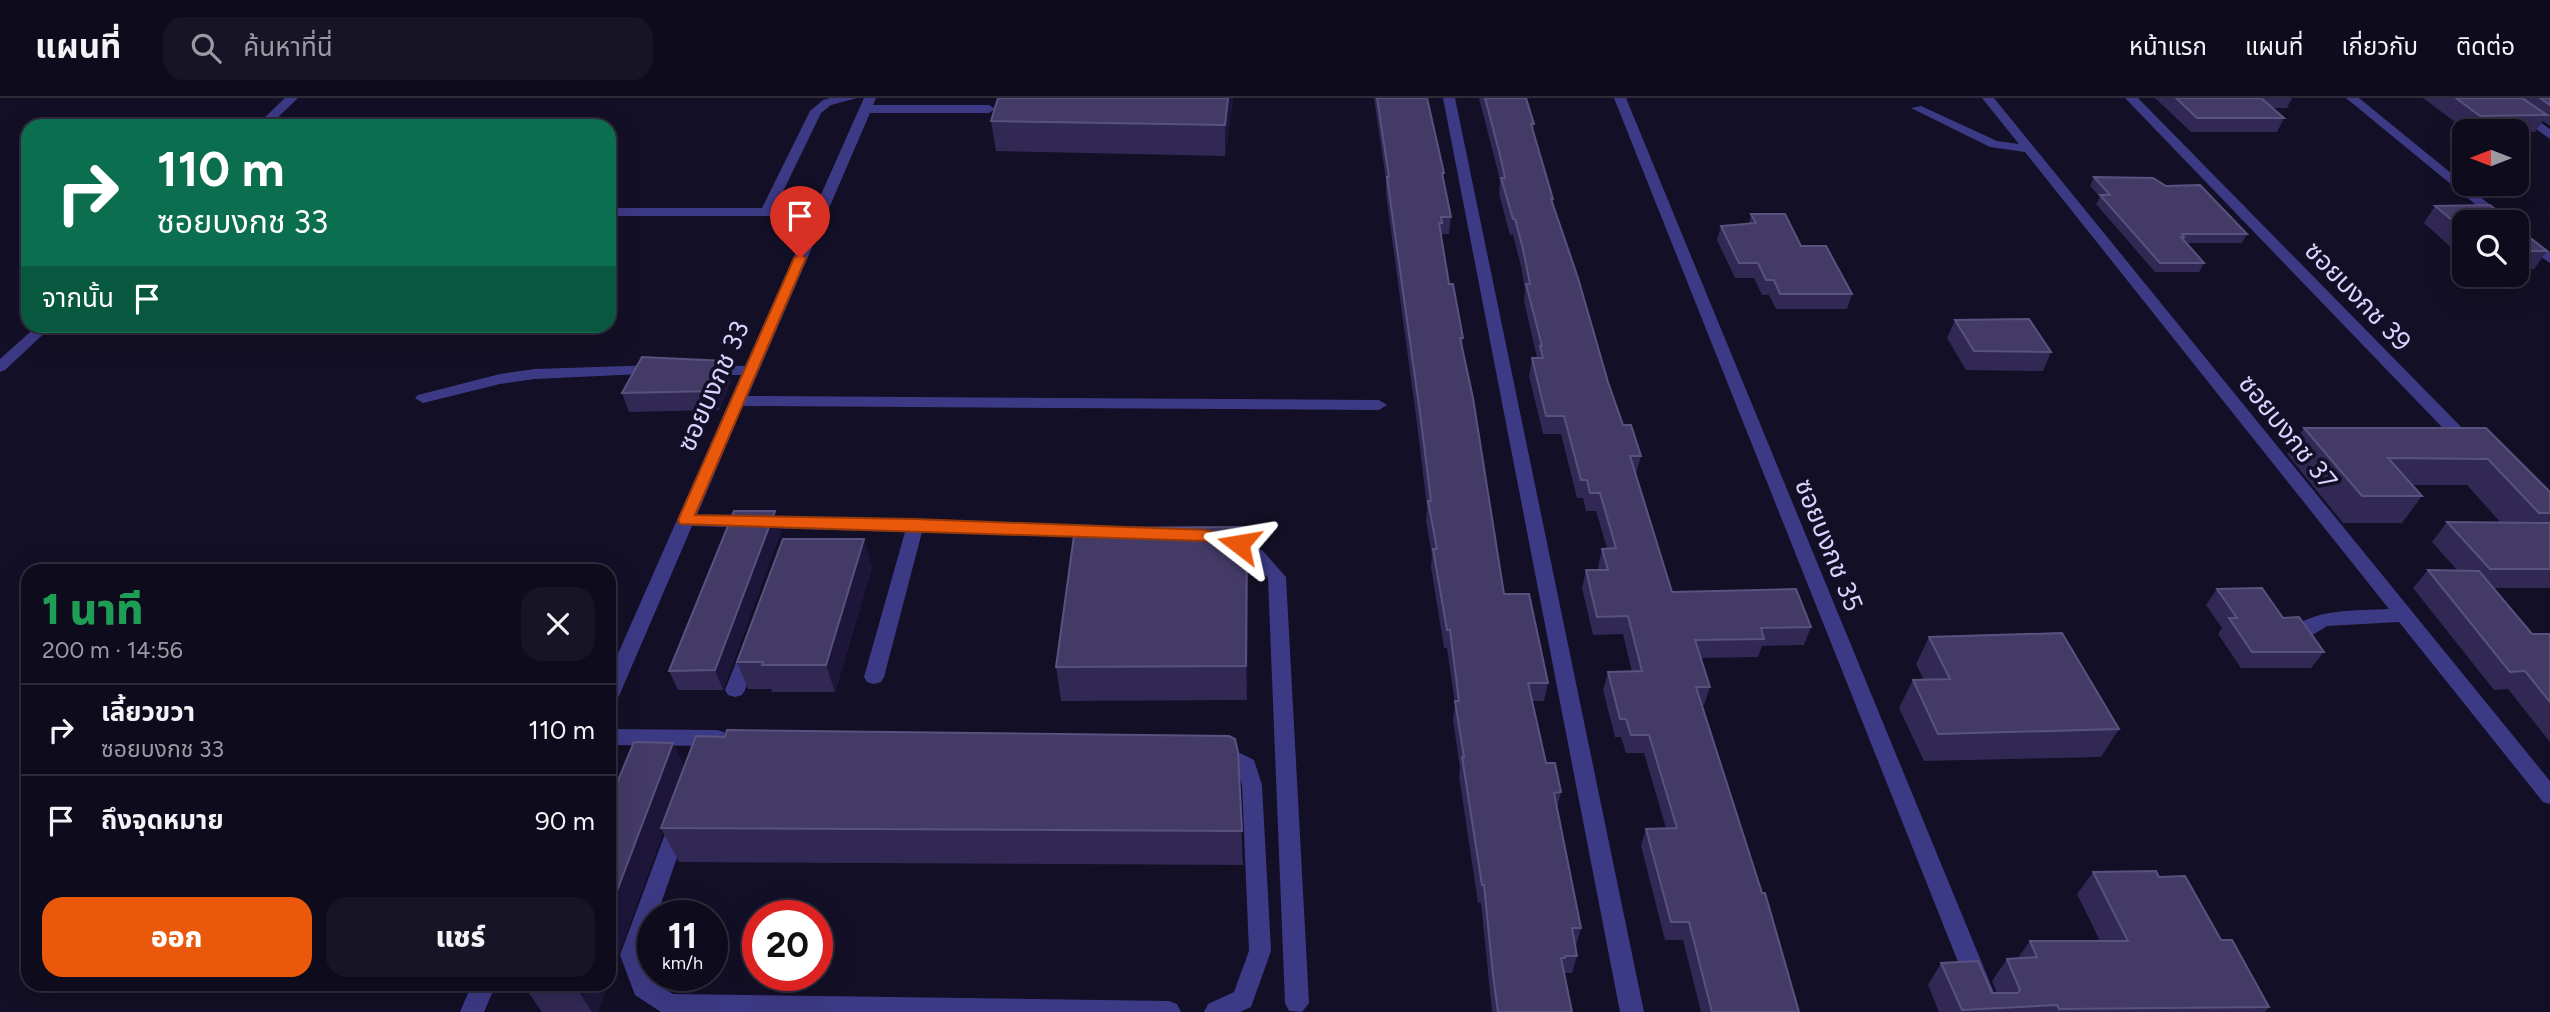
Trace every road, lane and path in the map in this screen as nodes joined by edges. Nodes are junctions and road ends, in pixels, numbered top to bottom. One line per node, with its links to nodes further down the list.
1 (292, 98): 12 (street)
2 (851, 98): 17 (street)
3 (1449, 98): 50 (street)
4 (1620, 98): 51 (street, ซอยบงกช 35)
5 (1987, 98): 14 (street, ซอยบงกช 37)
6 (2131, 98): 27 (street, ซอยบงกช 39)
7 (2352, 98): 15 (street)
8 (2498, 98): 13 (street)
9 (867, 104): 11 (street); 18 (street, ซอยบงกช 33)
10 (1917, 108): 14 (street)
11 (989, 109)
12 (270, 119)
13 (2550, 135)
14 (2028, 149): 32 (street, ซอยบงกช 37)
15 (2490, 210)
16 (616, 212): 17 (street)
17 (767, 212): 18 (street)
18 (820, 212): 23 (street, ซอยบงกช 33)
19 (2529, 242): 20 (street)
20 (2550, 259)
21 (37, 333): 22 (street)
22 (0, 367)
23 (750, 371): 24 (street); 25 (street, ซอยบงกช 33)
24 (423, 398)
25 (737, 401): 26 (street); 28 (street, ซอยบงกช 33)
26 (1380, 405)
27 (2482, 458)
28 (685, 520): 29 (street); 36 (street, ซอยบงกช 33)
29 (915, 525): 30 (street); 35 (street)
30 (1123, 532)
31 (1206, 536): 46 (street)
32 (2404, 615): 33 (street); 43 (street, ซอยบงกช 37)
33 (2299, 634)
34 (754, 638): 37 (street)
35 (874, 677)
36 (616, 680)
37 (735, 690)
38 (616, 737): 39 (street)
39 (710, 738): 40 (street); 42 (street)
40 (738, 738)
41 (1196, 745): 49 (street)
42 (701, 762)
43 (2550, 796)
44 (688, 800): 48 (street)
45 (481, 991): 47 (street)
46 (1297, 1003)
47 (471, 1012)
48 (1169, 1012)
49 (1216, 1012)
50 (1632, 1012)
51 (1990, 1012)

